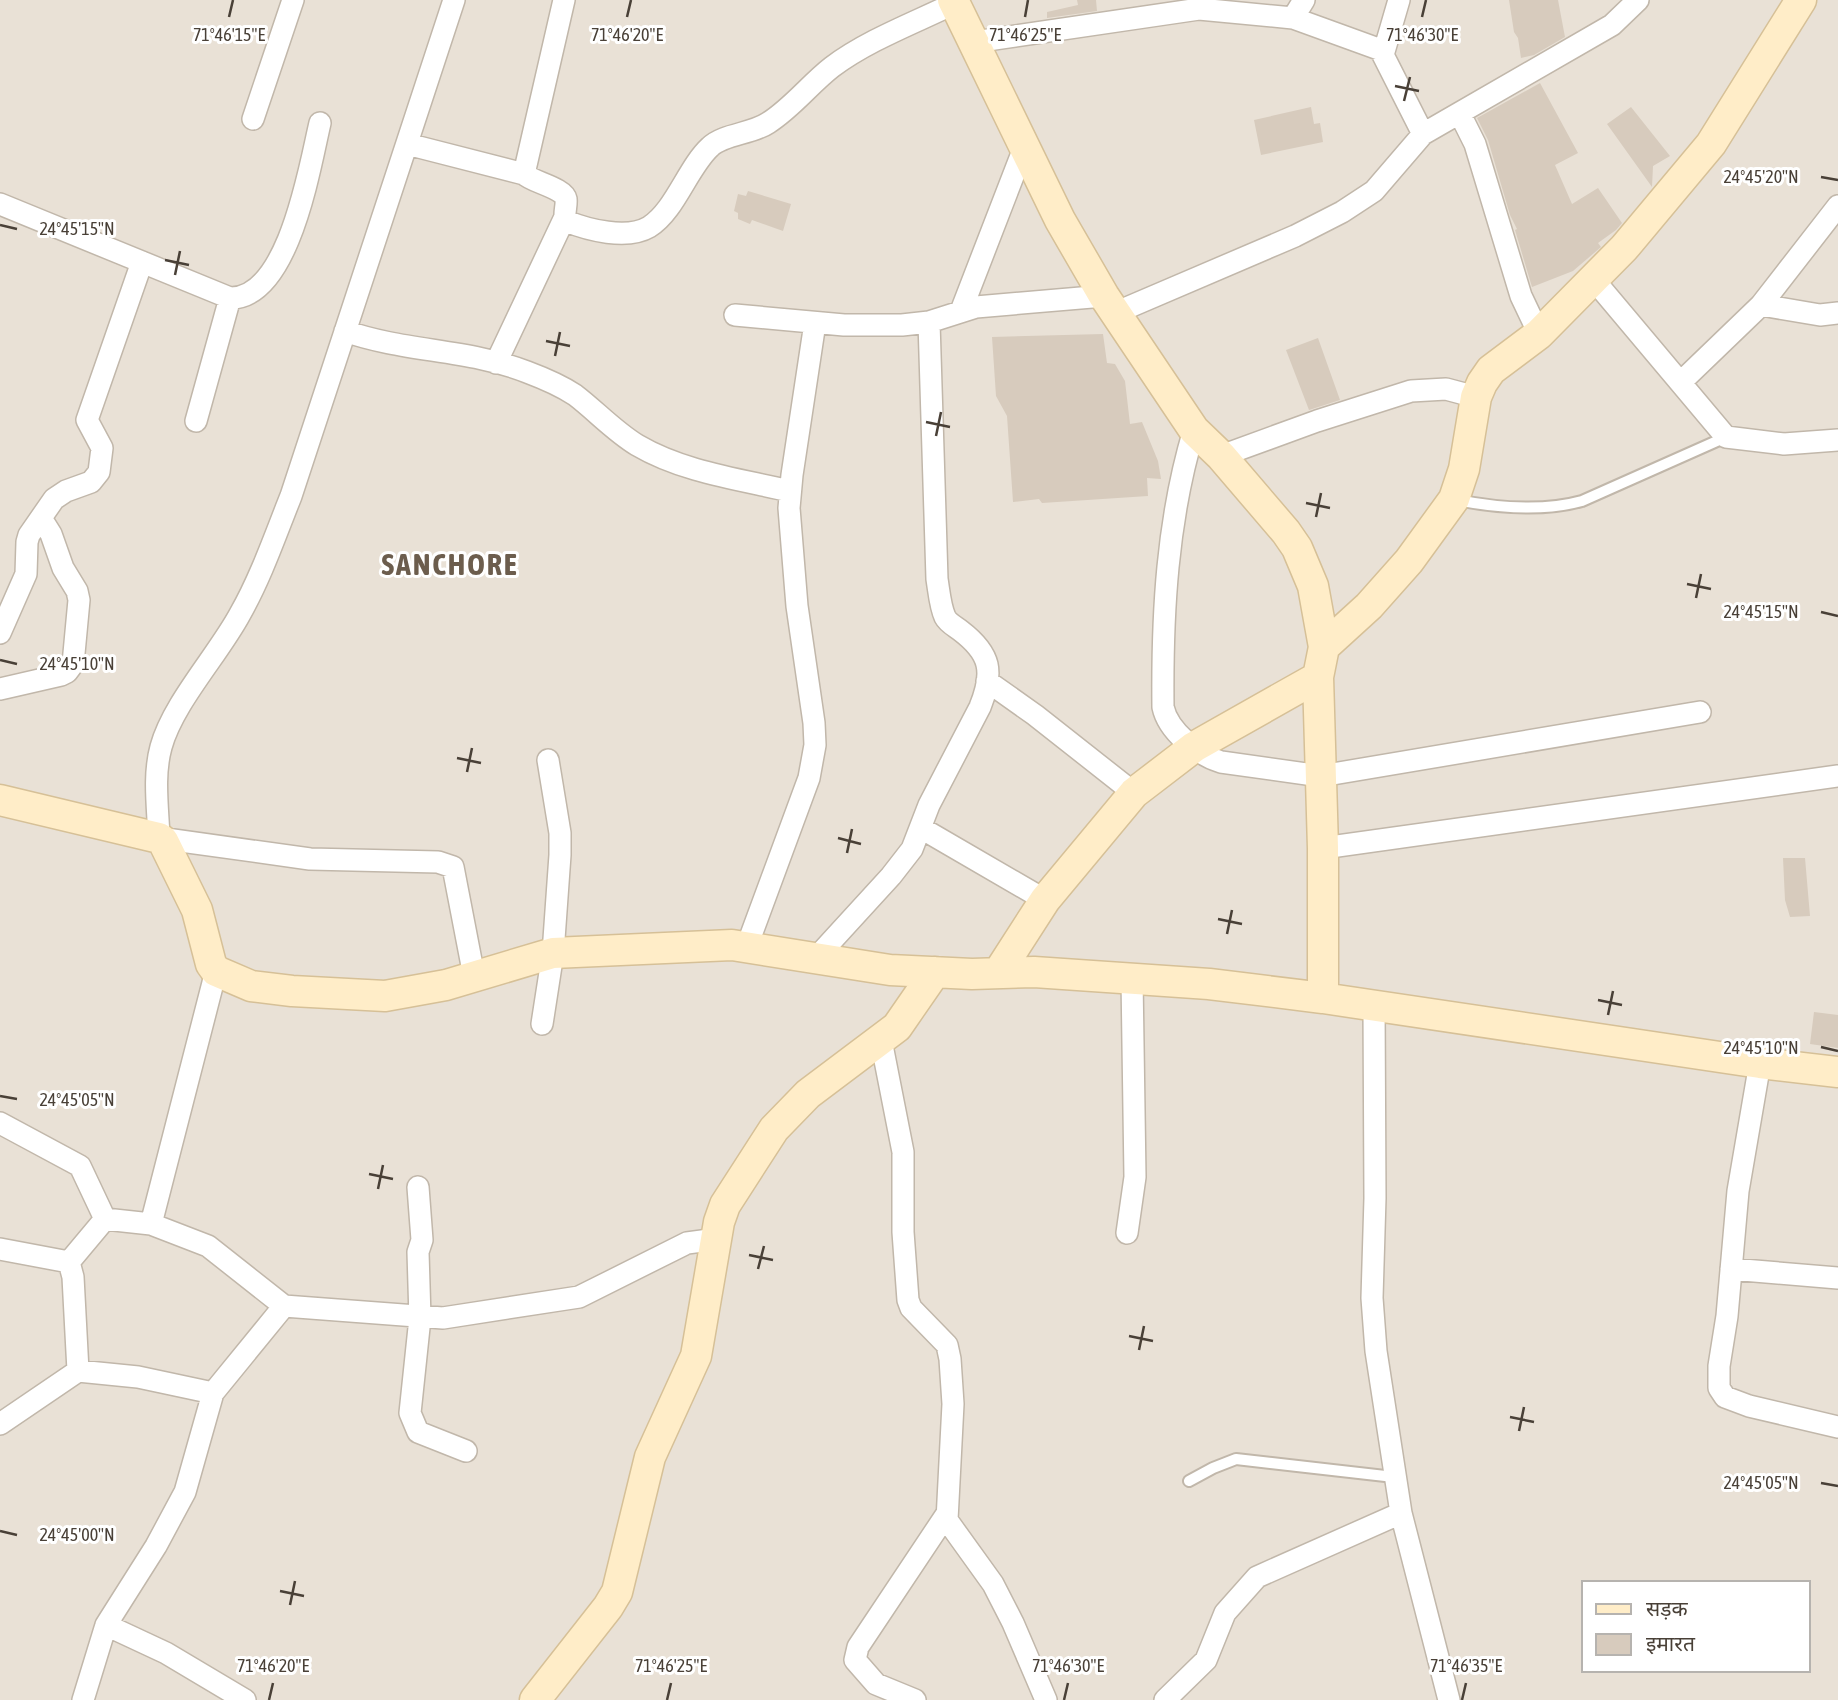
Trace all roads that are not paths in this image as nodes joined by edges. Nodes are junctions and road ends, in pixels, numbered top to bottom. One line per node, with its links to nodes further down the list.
1 (293, 0): 14 (street)
2 (454, 0): 17 (street)
3 (564, 0): 19 (street)
4 (1304, 0): 10 (street)
5 (1399, 0): 12 (street)
6 (1638, 0): 13 (street)
7 (1801, 0): 24 (street)
8 (954, 2): 11 (street); 22 (street)
9 (1199, 5): 10 (street); 11 (street)
10 (1293, 19): 12 (street)
11 (974, 42): 18 (street)
12 (1384, 51): 16 (street)
13 (1460, 114): 16 (street); 34 (street)
14 (253, 118)
15 (320, 123): 25 (street)
16 (1423, 134): 26 (street)
17 (407, 144): 19 (street); 33 (street)
18 (1024, 148): 26 (street); 28 (street)
19 (524, 174): 22 (street)
20 (0, 204): 23 (street)
21 (1838, 205): 27 (street)
22 (564, 219): 35 (street)
23 (142, 262): 25 (street); 45 (street)
24 (1594, 280): 34 (street); 36 (street)
25 (230, 298): 38 (street)
26 (1110, 304): 28 (street); 39 (street)
27 (1760, 305): 29 (street); 36 (street)
28 (961, 311): 31 (street)
29 (1838, 313)
30 (735, 315): 32 (street)
31 (929, 322): 32 (street); 49 (street)
32 (815, 323): 43 (street)
33 (345, 331): 35 (street); 59 (street)
34 (1539, 334): 37 (street)
35 (496, 363): 43 (street)
36 (1681, 382): 40 (street)
37 (1476, 397): 42 (street); 44 (street)
38 (196, 421)
39 (1194, 430): 42 (street); 52 (street)
40 (1726, 437): 41 (street); 44 (lane)
41 (1838, 440)
42 (1221, 456): 47 (street)
43 (790, 491): 62 (street)
44 (1454, 499): 47 (street)
45 (41, 517): 46 (street); 50 (street)
46 (0, 633)
47 (1324, 647): 48 (street)
48 (1318, 677): 52 (street); 54 (street)
49 (987, 681): 56 (street); 58 (street)
50 (0, 689)
51 (1700, 712): 54 (street)
52 (1194, 747): 54 (street); 56 (street)
53 (548, 760): 63 (street)
54 (1321, 776): 60 (street)
55 (1838, 776): 60 (street)
56 (1134, 793): 61 (street)
57 (0, 800): 59 (street)
58 (921, 828): 61 (street); 64 (street)
59 (159, 838): 65 (street); 68 (street)
60 (1322, 848): 70 (street)
61 (1045, 900): 67 (street)
62 (747, 946): 63 (street); 64 (street)
63 (553, 953): 68 (street); 72 (street)
64 (816, 958): 66 (street)
65 (216, 971): 68 (street); 79 (street)
66 (935, 972): 67 (street); 73 (street)
67 (998, 973): 69 (street)
68 (474, 976)
69 (1132, 978): 70 (street); 80 (street)
70 (1323, 998): 71 (street)
71 (1374, 1006): 74 (street); 93 (street)
72 (542, 1024)
73 (881, 1040): 81 (street); 96 (street)
74 (1759, 1063): 75 (street); 84 (street)
75 (1838, 1072)
76 (0, 1123): 78 (street)
77 (418, 1188): 87 (street)
78 (104, 1219): 79 (street); 83 (street)
79 (151, 1224): 86 (street)
80 (1127, 1233)
81 (717, 1239): 87 (street); 100 (street)
82 (0, 1249): 83 (street)
83 (69, 1262): 88 (street)
84 (1731, 1269): 85 (street); 91 (street)
85 (1838, 1278)
86 (284, 1306): 87 (street); 89 (street)
87 (420, 1318): 92 (street)
88 (78, 1371): 89 (street); 90 (street)
89 (213, 1393): 97 (street)
90 (0, 1424)
91 (1838, 1427)
92 (466, 1451)
93 (1394, 1477): 94 (lane); 95 (street)
94 (1189, 1481)
95 (1401, 1513): 103 (street); 104 (street)
96 (946, 1515): 101 (street); 102 (street)
97 (106, 1625): 98 (street); 99 (street)
98 (83, 1700)
99 (245, 1700)
100 (536, 1700)
101 (915, 1700)
102 (1046, 1700)
103 (1165, 1700)
104 (1449, 1700)

